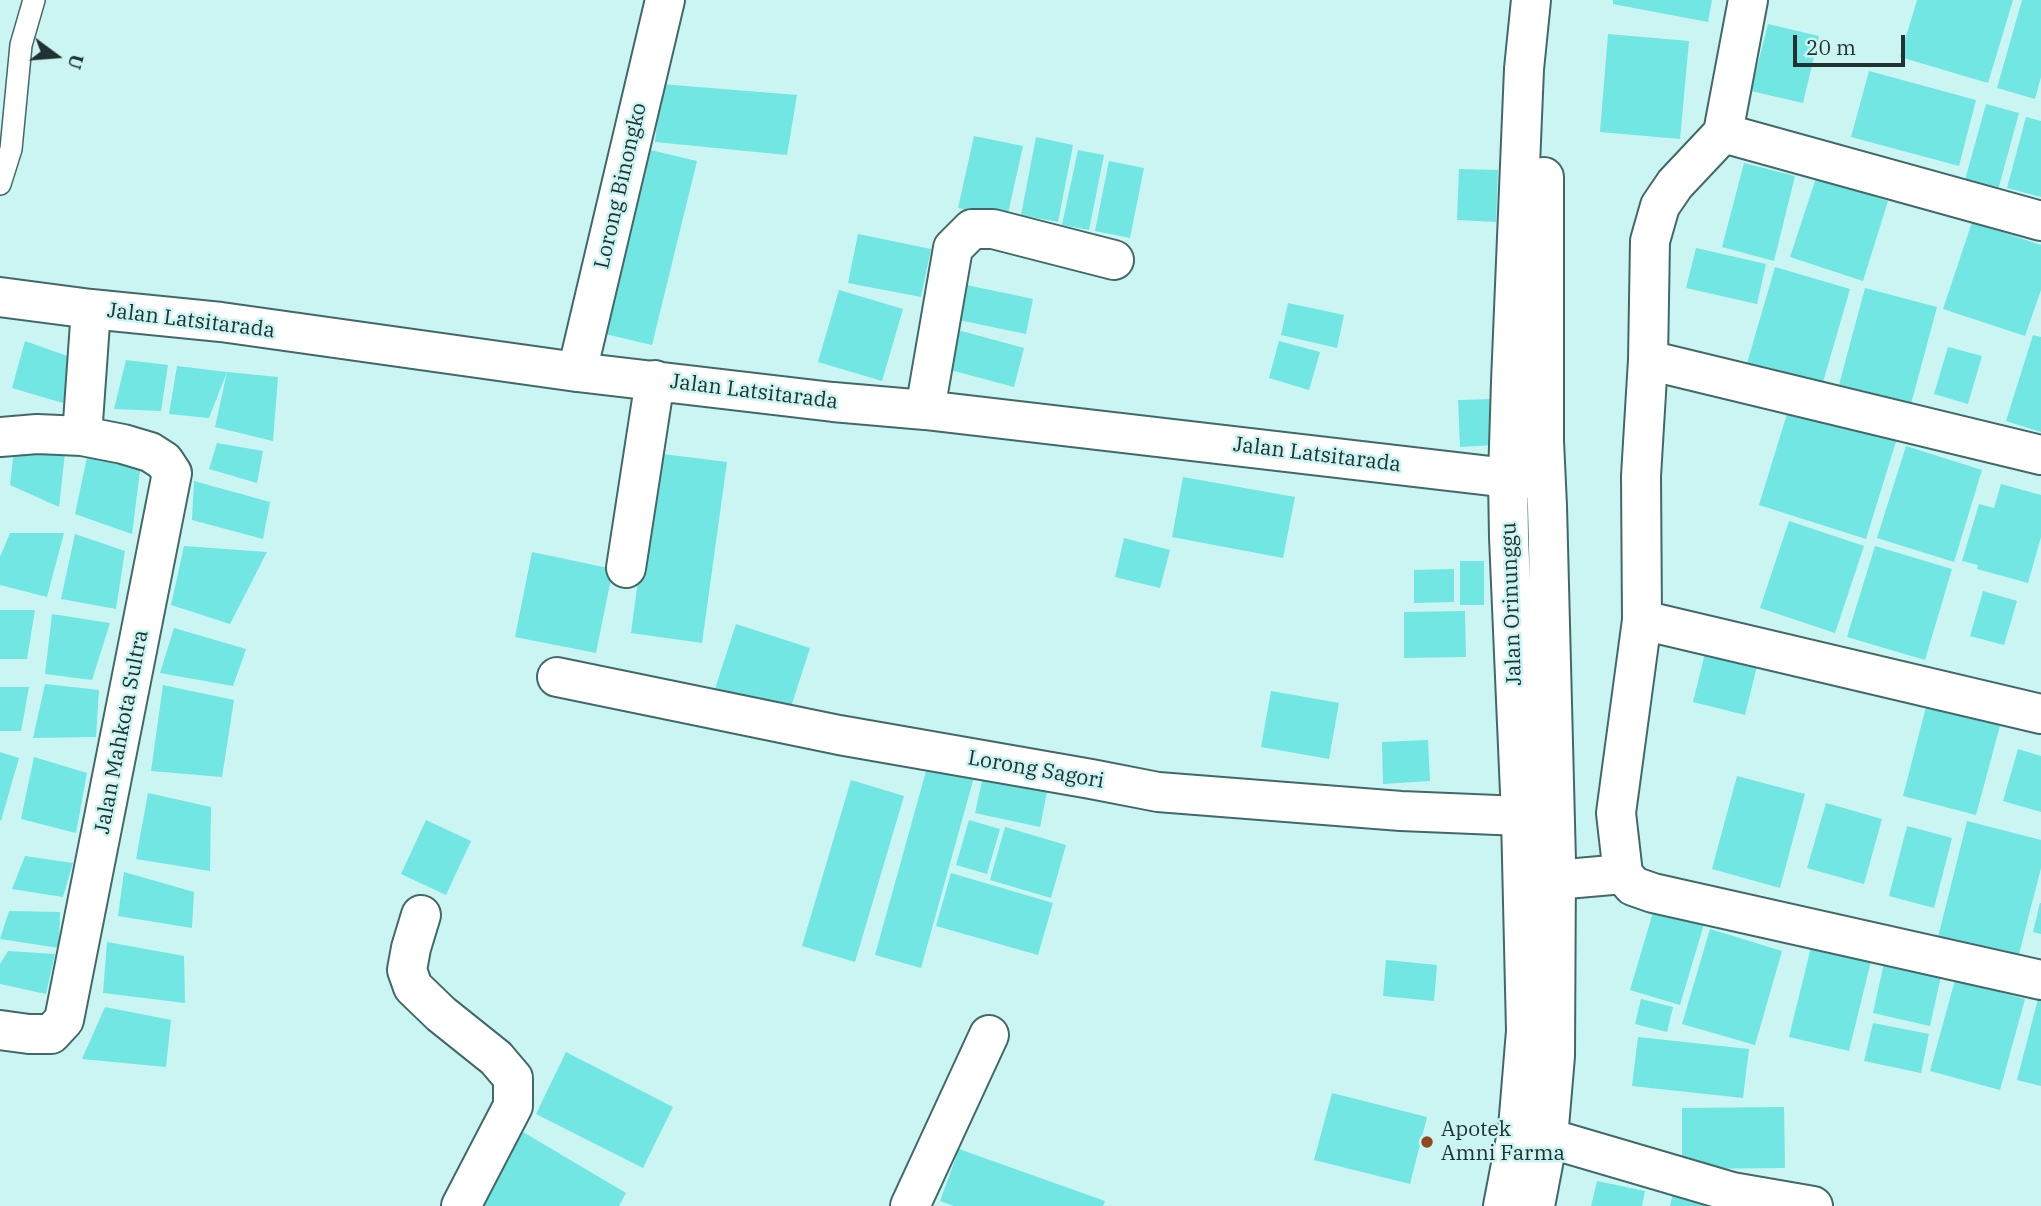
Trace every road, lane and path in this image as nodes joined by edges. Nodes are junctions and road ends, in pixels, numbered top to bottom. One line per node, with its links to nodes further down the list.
1 (34, 0): 7 (lane)
2 (665, 0): 13 (street, Lorong Binongko)
3 (1531, 0): 19 (street, Jalan Orinunggu)
4 (1549, 0): 19 (street, Jalan Orinunggu)
5 (1748, 0): 6 (street)
6 (1723, 133): 8 (street); 12 (street)
7 (0, 184)
8 (2041, 221)
9 (1114, 260): 15 (street)
10 (0, 297): 11 (street, Jalan Latsitarada)
11 (91, 309): 13 (street, Jalan Latsitarada); 16 (street)
12 (1648, 360): 18 (street); 21 (street)
13 (577, 372): 14 (street, Jalan Latsitarada)
14 (655, 380): 15 (street, Jalan Latsitarada); 20 (street)
15 (925, 410): 19 (street, Jalan Latsitarada)
16 (82, 436): 17 (street, Jalan Mahkota Sultra); 29 (street, Jalan Mahkota Sultra)
17 (0, 437)
18 (2041, 455)
19 (1527, 479): 24 (street, Jalan Orinunggu); 26 (street, Jalan Orinunggu)
20 (626, 568)
21 (1642, 620): 23 (street); 25 (street)
22 (557, 677): 24 (street, Lorong Sagori)
23 (2041, 714)
24 (1521, 816): 26 (street, Jalan Orinunggu)
25 (1623, 874): 26 (street); 28 (street)
26 (1539, 881): 31 (street, Jalan Orinunggu); 34 (street, Jalan Orinunggu)
27 (421, 915): 32 (street)
28 (2041, 980)
29 (0, 1030)
30 (989, 1035): 33 (street)
31 (1548, 1138): 35 (street, Jalan Orinunggu); 36 (street)
32 (461, 1206)
33 (910, 1206)
34 (1503, 1206)
35 (1535, 1206)
36 (1813, 1206)

